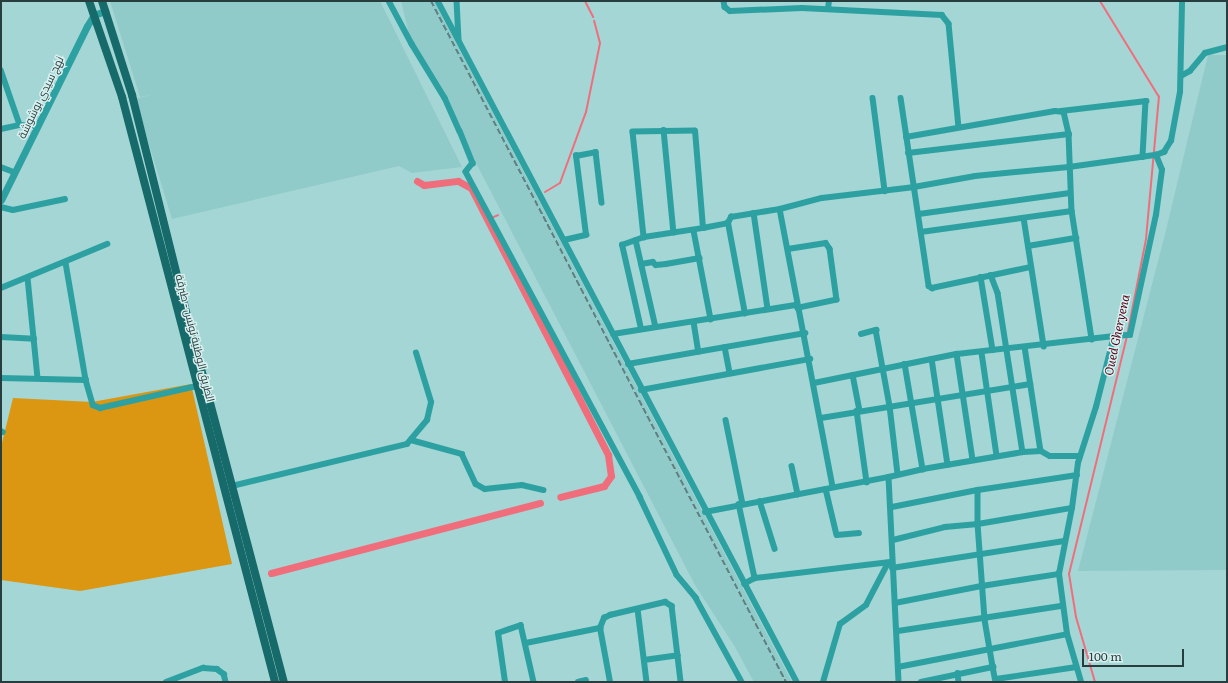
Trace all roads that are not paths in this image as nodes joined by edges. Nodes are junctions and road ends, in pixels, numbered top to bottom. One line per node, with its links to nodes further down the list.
1 (89, 1): 11 (main road, الطريق الوطنية تونس - طبرقة)
2 (102, 1): 10 (main road, الطريق الوطنية تونس - طبرقة)
3 (390, 1): 173 (street)
4 (438, 1): 12 (street)
5 (456, 1): 12 (street)
6 (724, 1): 9 (street)
7 (829, 1): 9 (street)
8 (1182, 1): 15 (street)
9 (828, 9): 21 (street)
10 (105, 11): 11 (street); 87 (main road, الطريق الوطنية تونس - طبرقة)
11 (94, 16): 20 (street, نهج سيدي بوشوشة); 87 (main road, الطريق الوطنية تونس - طبرقة)
12 (460, 43): 51 (street)
13 (1227, 47): 15 (street)
14 (1, 70): 19 (street)
15 (1181, 76): 27 (street)
16 (874, 98): 33 (street)
17 (901, 98): 25 (street)
18 (1060, 111): 21 (street); 24 (street); 28 (street)
19 (20, 125): 20 (street); 22 (street)
20 (38, 126): 31 (street, نهج سيدي بوشوشة)
21 (959, 128): 25 (street)
22 (1, 129)
23 (664, 130): 45 (street); 48 (street); 49 (street)
24 (1069, 134): 26 (street); 30 (street)
25 (906, 137): 26 (street)
26 (908, 153): 32 (street)
27 (1156, 155): 28 (street); 74 (street)
28 (1146, 156): 30 (street)
29 (1, 167): 31 (street)
30 (1069, 167): 32 (street); 34 (street)
31 (14, 172): 36 (street, نهج سيدي بوشوشة)
32 (914, 187): 33 (street); 42 (street)
33 (885, 191): 39 (street)
34 (1070, 193): 40 (street); 42 (street)
35 (65, 199): 38 (street)
36 (1, 200)
37 (602, 203): 51 (street)
38 (1, 207)
39 (780, 209): 41 (street); 55 (street)
40 (1072, 211): 43 (street); 50 (street)
41 (754, 213): 44 (street); 65 (street)
42 (919, 214): 47 (street)
43 (1024, 218): 47 (street); 54 (street)
44 (728, 223): 45 (street); 66 (street)
45 (703, 228): 46 (street)
46 (694, 231): 48 (street); 56 (street)
47 (921, 232): 61 (street)
48 (674, 233): 49 (street)
49 (644, 237): 52 (street)
50 (1076, 238): 54 (street); 77 (street)
51 (564, 240): 72 (street)
52 (636, 240): 58 (street); 70 (street)
53 (108, 244): 57 (street)
54 (1028, 246): 59 (street)
55 (788, 249): 64 (street); 64 (street)
56 (699, 258): 58 (street); 67 (street)
57 (66, 263): 62 (street); 97 (street)
58 (642, 264): 69 (street)
59 (1031, 267): 60 (street); 78 (street)
60 (991, 275): 61 (street); 81 (street)
61 (981, 277): 82 (street)
62 (28, 278): 63 (street); 76 (street)
63 (1, 288)
64 (797, 306): 65 (street); 71 (street)
65 (768, 309): 66 (street)
66 (745, 314): 67 (street)
67 (711, 319): 68 (street)
68 (694, 322): 69 (street); 83 (street)
69 (656, 327): 70 (street)
70 (641, 329): 72 (street)
71 (805, 333): 79 (street); 88 (street)
72 (613, 334): 90 (street)
73 (861, 334): 92 (street)
74 (1114, 336): 77 (street); 115 (street)
75 (1, 337): 76 (street)
76 (34, 339): 96 (street)
77 (1092, 339): 78 (street)
78 (1044, 346): 80 (street)
79 (725, 347): 83 (street); 93 (street)
80 (1025, 347): 81 (street); 99 (street)
81 (1008, 349): 82 (street); 101 (street)
82 (993, 350): 85 (street)
83 (700, 352): 90 (street)
84 (416, 353): 111 (street)
85 (982, 353): 86 (street); 103 (street)
86 (957, 354): 89 (street); 104 (street)
87 (195, 359): 100 (main road, الطريق الوطنية تونس - طبرقة); 124 (main road, الطريق الوطنية تونس - طبرقة)
88 (810, 359): 93 (street); 98 (street)
89 (932, 359): 91 (street); 105 (street)
90 (628, 364): 102 (street)
91 (905, 364): 92 (street); 106 (street)
92 (883, 369): 94 (street); 107 (street)
93 (730, 373): 102 (street)
94 (853, 375): 98 (street); 108 (street)
95 (1, 378): 96 (street)
96 (38, 378): 97 (street)
97 (86, 380): 100 (street)
98 (814, 383): 109 (street)
99 (1030, 384): 101 (street); 112 (street)
100 (198, 386): 165 (main road, الطريق الوطنية تونس - طبرقة)
101 (1013, 387): 103 (street); 113 (street)
102 (641, 390): 134 (street)
103 (986, 391): 104 (street); 114 (street)
104 (965, 396): 105 (street); 116 (street)
105 (938, 399): 106 (street); 117 (street)
106 (912, 403): 107 (street); 119 (street)
107 (890, 406): 108 (street); 120 (street)
108 (858, 411): 109 (street); 123 (street)
109 (821, 418): 125 (street)
110 (726, 420): 131 (street)
111 (411, 440): 124 (street); 127 (street)
112 (1041, 451): 113 (street); 115 (street)
113 (1023, 452): 114 (street)
114 (996, 456): 116 (street)
115 (1080, 456): 121 (street)
116 (973, 460): 117 (street)
117 (948, 465): 119 (street)
118 (792, 466): 129 (street)
119 (922, 468): 120 (street)
120 (898, 474): 122 (street)
121 (1077, 475): 128 (street); 133 (street)
122 (889, 477): 123 (street); 132 (street)
123 (867, 482): 125 (street)
124 (232, 486): 166 (main road, الطريق الوطنية تونس - طبرقة)
125 (833, 487): 126 (street)
126 (826, 489): 129 (street); 136 (street)
127 (543, 490)
128 (978, 490): 132 (street); 135 (street)
129 (798, 494): 130 (street)
130 (760, 500): 131 (street); 139 (street)
131 (741, 504): 134 (street); 143 (street)
132 (892, 507): 137 (street)
133 (1072, 508): 135 (street); 138 (street)
134 (705, 512): 144 (street)
135 (978, 524): 137 (street); 140 (street)
136 (859, 533)
137 (893, 540): 141 (street)
138 (1064, 541): 140 (street); 142 (street)
139 (775, 549)
140 (980, 555): 141 (street); 145 (street)
141 (891, 564): 143 (street); 146 (street); 175 (street)
142 (1059, 574): 145 (street); 147 (street)
143 (755, 578): 144 (street)
144 (744, 584): 174 (street)
145 (982, 586): 146 (street); 149 (street)
146 (895, 603): 151 (street)
147 (1062, 606): 149 (street); 152 (street)
148 (638, 609): 150 (street); 155 (street); 156 (street)
149 (985, 620): 151 (street); 154 (street)
150 (600, 628): 153 (street); 170 (street)
151 (898, 631): 157 (street)
152 (1067, 634): 154 (street); 159 (street)
153 (526, 643): 167 (street); 168 (street)
154 (989, 649): 157 (street); 158 (street)
155 (678, 655): 156 (street); 172 (street)
156 (644, 660): 171 (street)
157 (898, 667): 176 (street)
158 (993, 667): 160 (street); 162 (street)
159 (1076, 667): 162 (street); 179 (street)
160 (958, 673): 177 (street); 178 (street)
161 (586, 680): 169 (street)
162 (996, 681)
163 (166, 682): 164 (street)
164 (226, 682)
165 (275, 682)
166 (284, 682)
167 (505, 682)
168 (534, 682)
169 (578, 682)
170 (610, 682)
171 (647, 682)
172 (681, 682)
173 (742, 682)
174 (797, 682)
175 (823, 682)
176 (898, 682)
177 (921, 682)
178 (959, 682)
179 (1081, 682)

